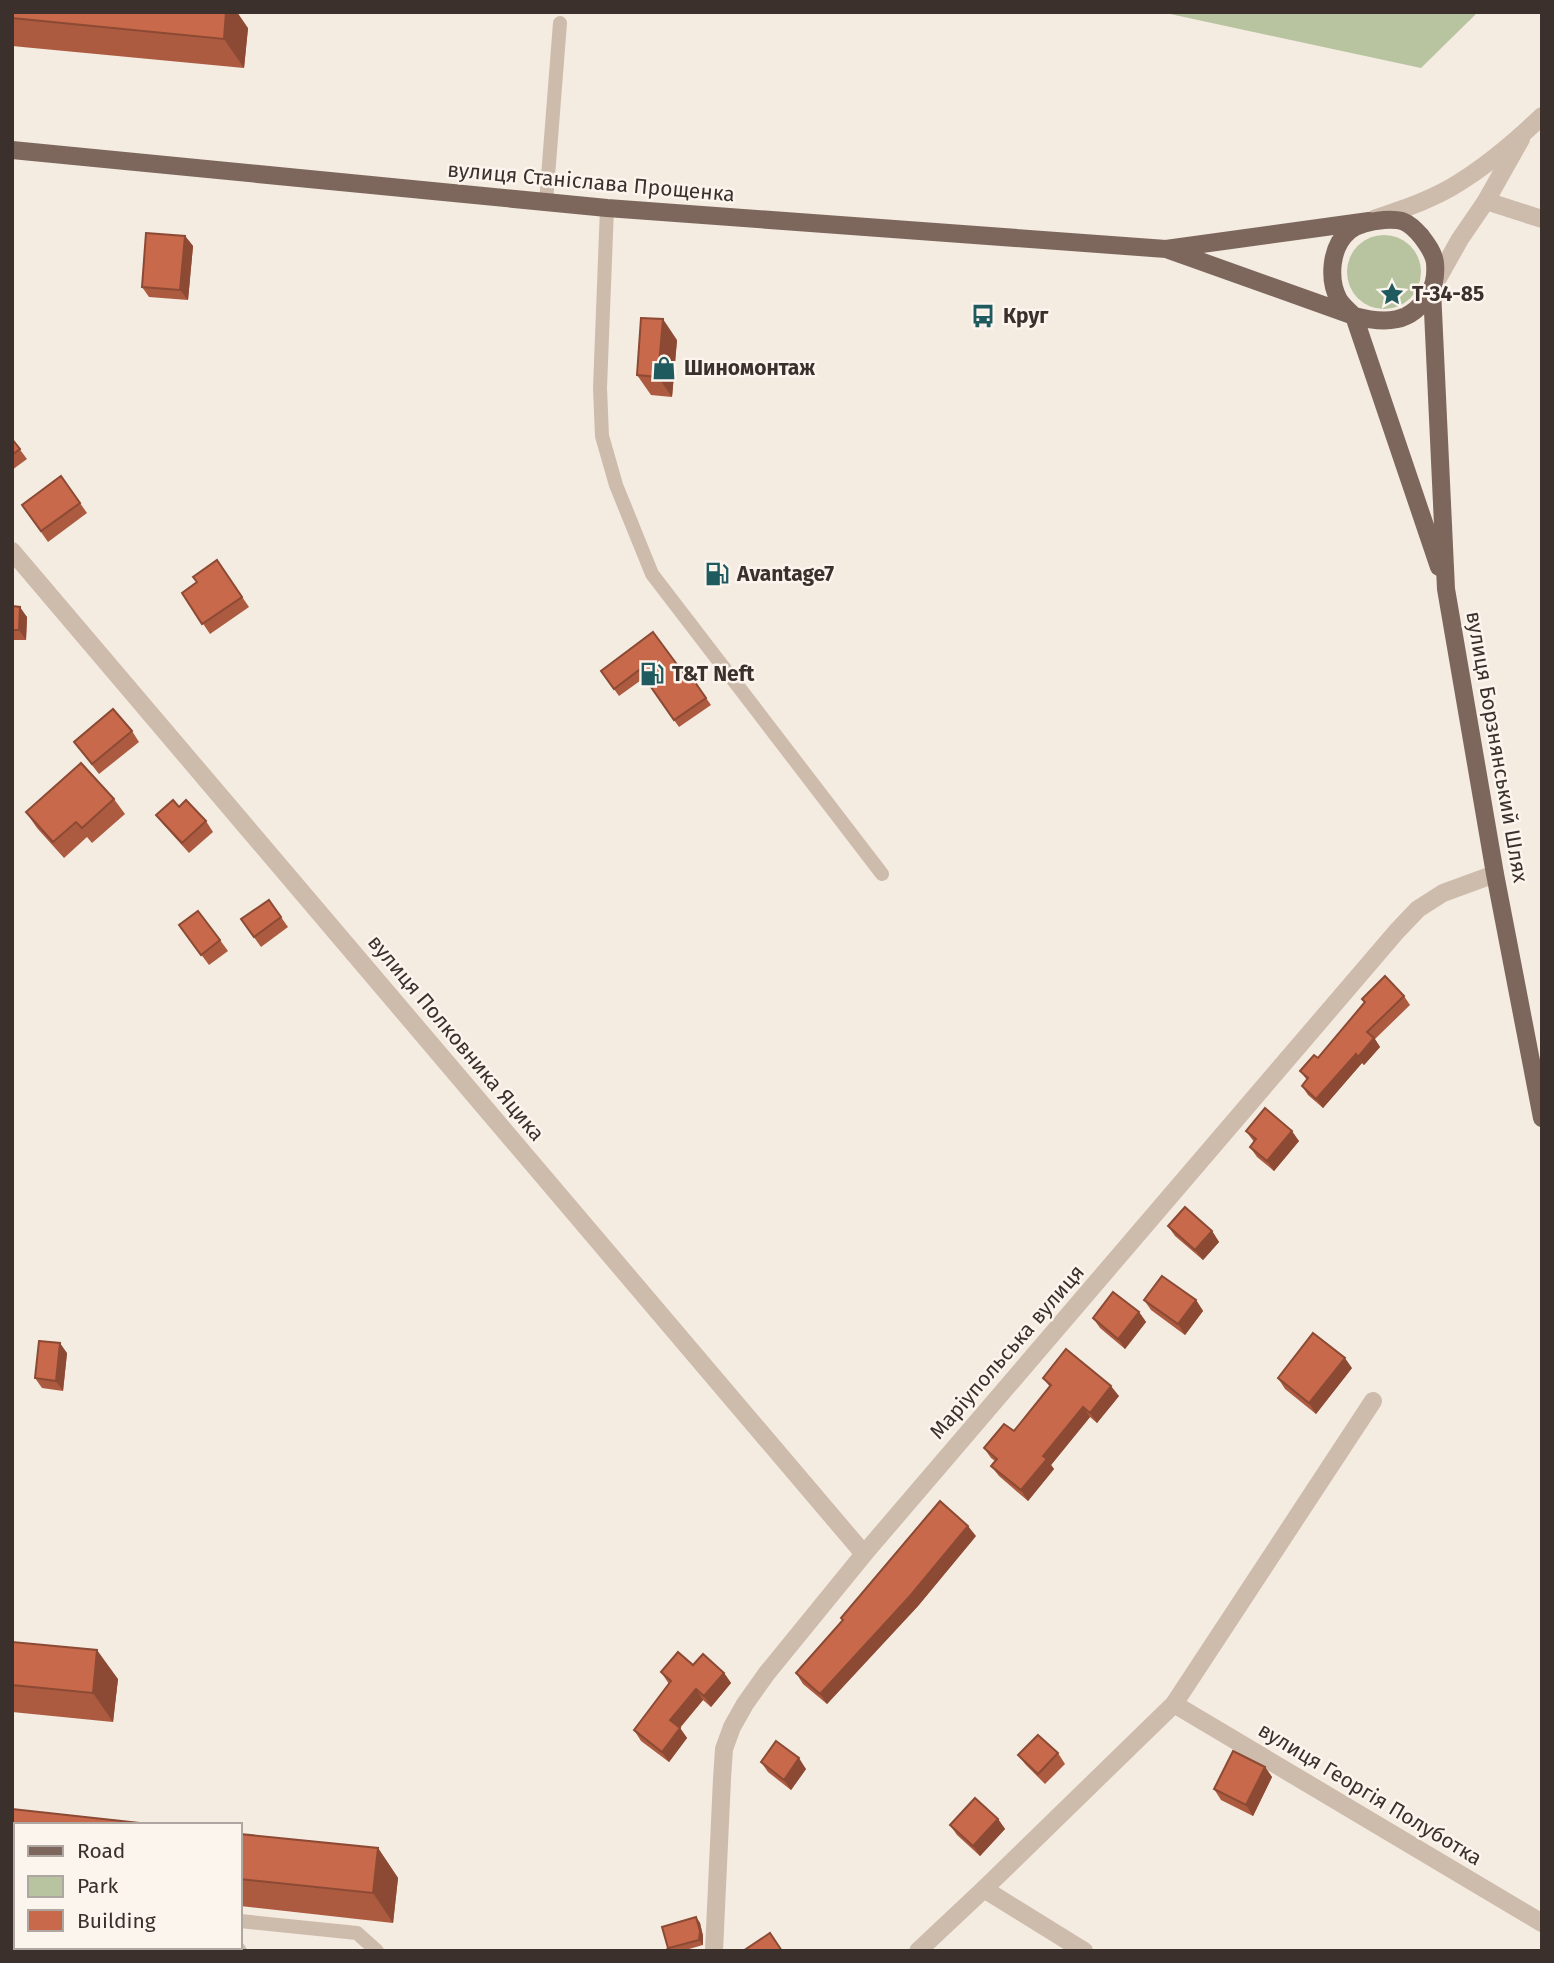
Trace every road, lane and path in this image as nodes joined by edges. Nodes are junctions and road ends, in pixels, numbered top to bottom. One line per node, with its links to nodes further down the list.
1 (560, 23): 6 (lane)
2 (1542, 116): 3 (street)
3 (1524, 133): 5 (street); 9 (street)
4 (12, 150): 6 (main road, вулиця Станіслава Прощенка)
5 (1486, 201): 8 (street); 11 (street)
6 (546, 202): 7 (main road, вулиця Станіслава Прощенка)
7 (607, 208): 10 (main road, вулиця Станіслава Прощенка); 15 (lane)
8 (1542, 219)
9 (1368, 221): 10 (main road, вулиця Станіслава Прощенка); 11 (main road); 12 (main road)
10 (1166, 249): 12 (main road, вулиця Станіслава Прощенка)
11 (1432, 290): 12 (main road); 14 (main road, вулиця Борзнянський Шлях)
12 (1354, 316): 14 (main road, вулиця Борзнянський Шлях)
13 (12, 551): 19 (street, вулиця Полковника Яцика)
14 (1446, 589): 16 (main road, вулиця Борзнянський Шлях)
15 (882, 874)
16 (1495, 874): 17 (main road, вулиця Борзнянський Шлях); 19 (street, Маріупольська вулиця)
17 (1542, 1118)
18 (1373, 1401): 20 (street)
19 (864, 1554): 25 (street, Маріупольська вулиця)
20 (1174, 1704): 21 (street); 23 (street, вулиця Георгія Полуботка)
21 (985, 1889): 26 (street); 27 (street)
22 (242, 1921): 24 (lane)
23 (1542, 1923)
24 (377, 1951)
25 (715, 1951)
26 (918, 1951)
27 (1084, 1951)

